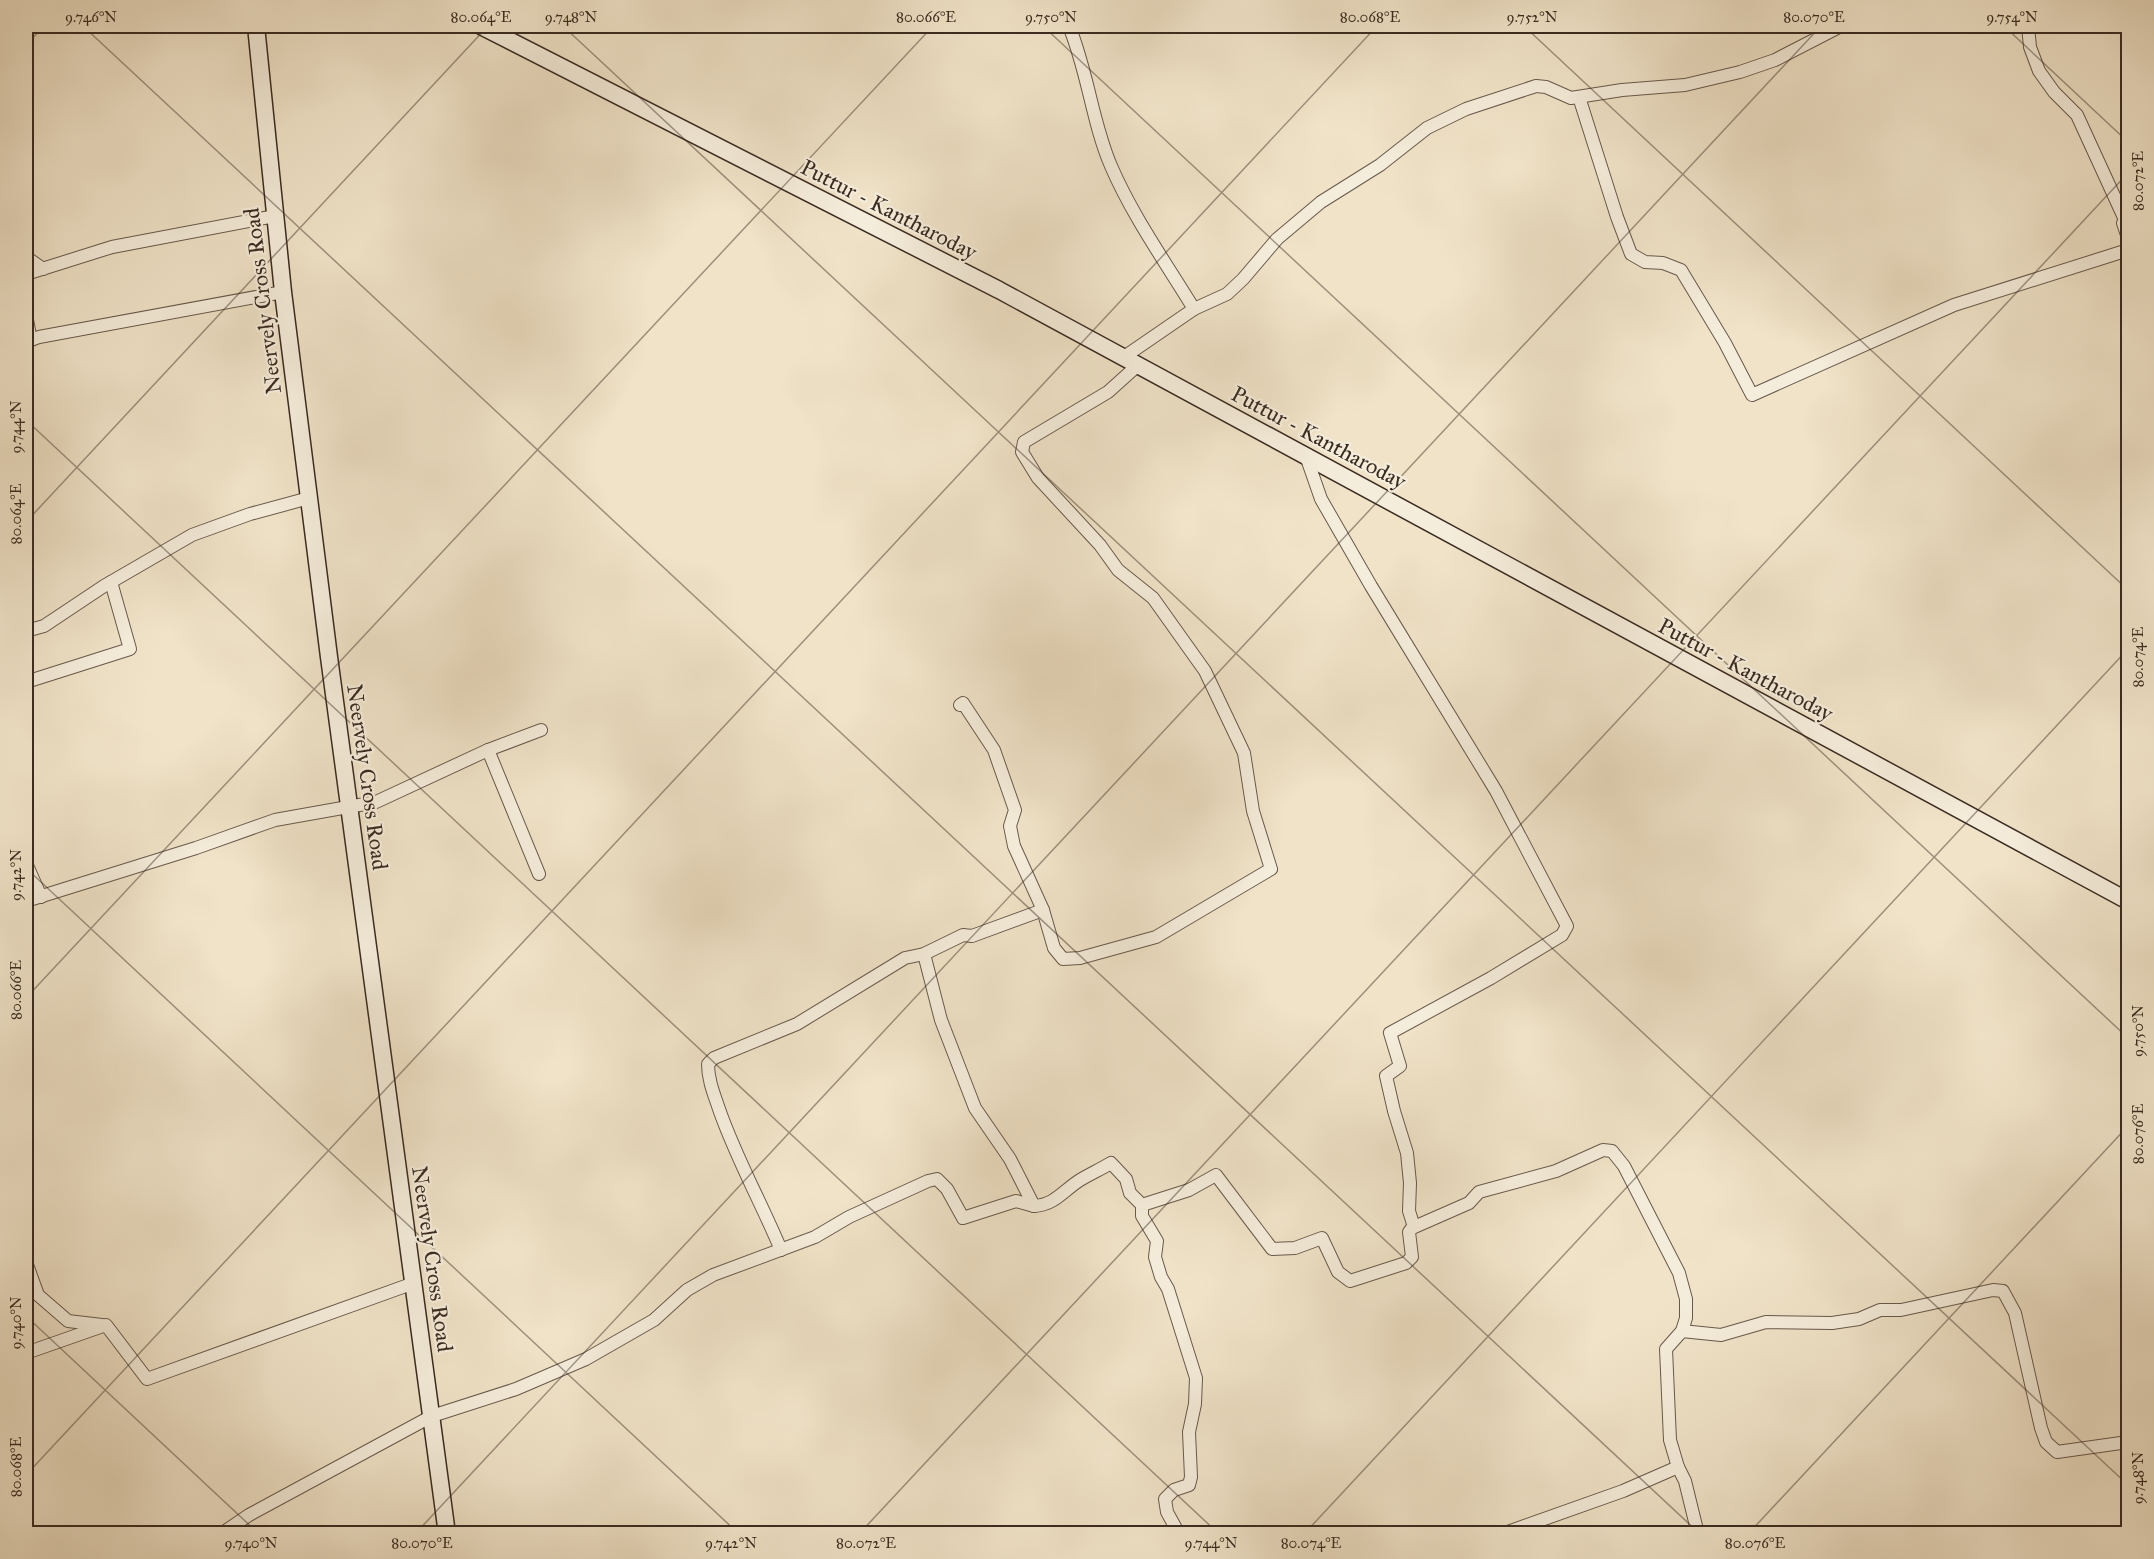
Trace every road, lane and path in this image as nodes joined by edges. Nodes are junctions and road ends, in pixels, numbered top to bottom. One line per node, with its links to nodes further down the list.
1 (256, 26): 7 (main road, Neervely Cross Road)
2 (481, 26): 18 (main road, Puttur - Kantharoday)
3 (1069, 26): 15 (street)
4 (1841, 26): 6 (street)
5 (2028, 26): 8 (street)
6 (1579, 97): 10 (street); 15 (street)
7 (275, 216): 12 (street); 14 (main road, Neervely Cross Road)
8 (2127, 221): 9 (street)
9 (2128, 238)
10 (2128, 250)
11 (26, 257): 12 (street)
12 (43, 269): 13 (street)
13 (26, 274)
14 (283, 292): 17 (street); 20 (main road, Neervely Cross Road)
15 (1194, 309): 18 (street)
16 (26, 315): 17 (street)
17 (28, 341)
18 (1131, 361): 19 (main road, Puttur - Kantharoday); 33 (street)
19 (1306, 456): 32 (main road, Puttur - Kantharoday); 37 (street)
20 (309, 498): 21 (street); 27 (main road, Neervely Cross Road)
21 (111, 582): 22 (street); 23 (street)
22 (26, 631)
23 (26, 682)
24 (960, 705): 33 (street)
25 (541, 730): 26 (street)
26 (488, 750): 27 (street); 29 (street)
27 (350, 807): 30 (street); 40 (main road, Neervely Cross Road)
28 (26, 863): 30 (street)
29 (539, 874)
30 (41, 897): 31 (street)
31 (26, 901)
32 (2128, 901)
33 (1042, 910): 34 (street)
34 (924, 954): 36 (street); 38 (street)
35 (1142, 1205): 36 (street); 37 (street); 49 (street)
36 (1034, 1206): 38 (street)
37 (1414, 1227): 42 (street)
38 (781, 1250): 44 (street)
39 (26, 1262): 41 (street)
40 (414, 1283): 41 (street); 44 (main road, Neervely Cross Road)
41 (106, 1325): 43 (street)
42 (1682, 1331): 45 (street); 46 (street)
43 (26, 1353)
44 (432, 1416): 47 (street); 48 (main road, Neervely Cross Road)
45 (2128, 1442)
46 (1678, 1467): 50 (street); 51 (street)
47 (221, 1533)
48 (447, 1533)
49 (1179, 1533)
50 (1502, 1533)
51 (1698, 1533)

